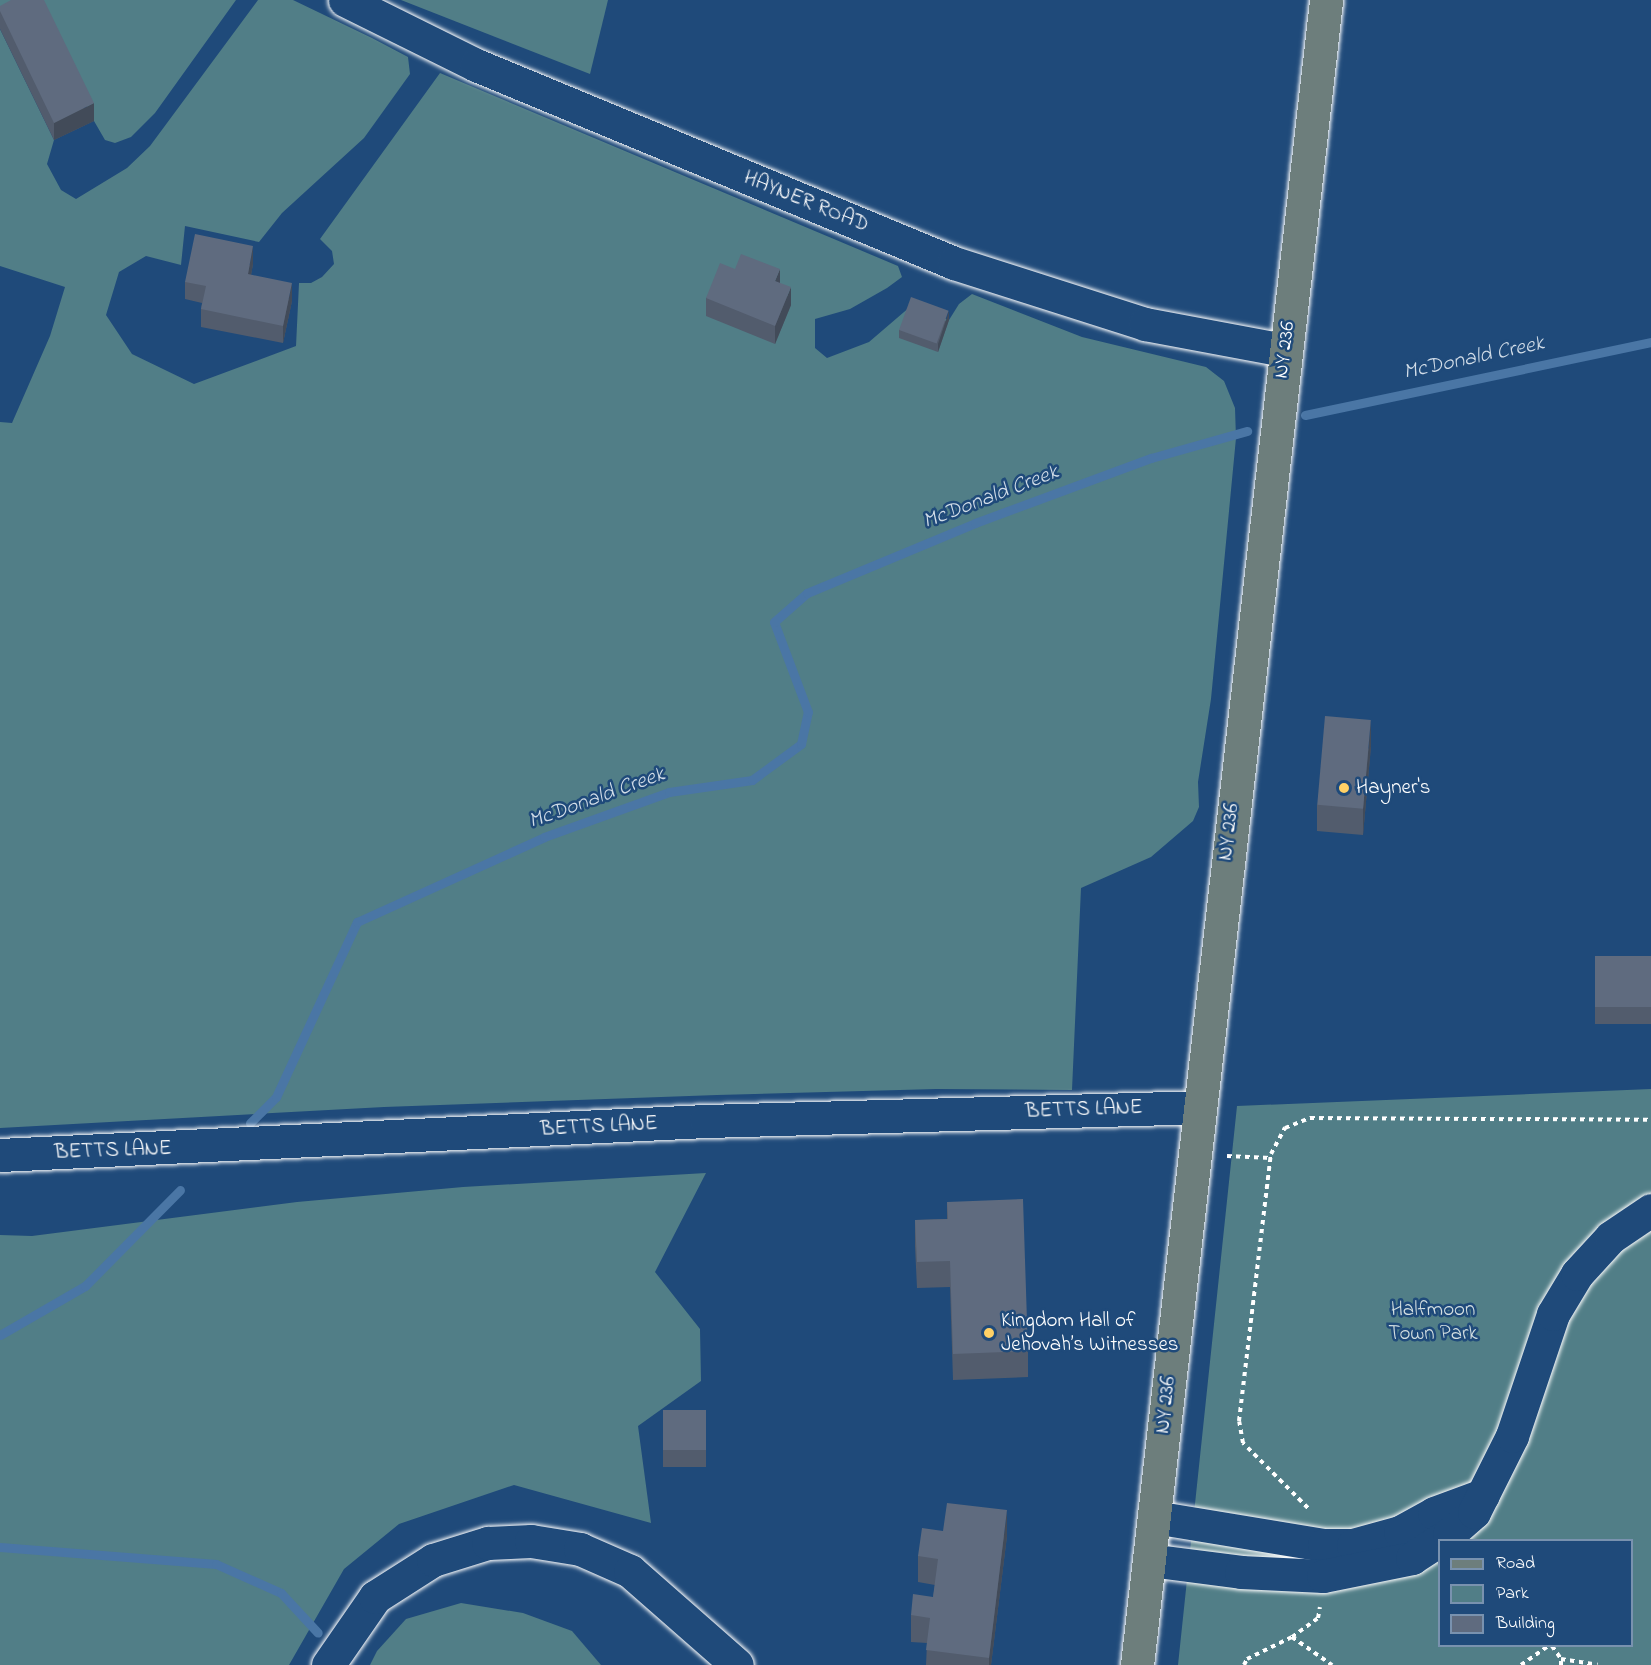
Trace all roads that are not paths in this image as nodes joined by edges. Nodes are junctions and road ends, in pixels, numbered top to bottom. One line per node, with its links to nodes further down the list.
1 (345, 0): 3 (street, HAYNER ROAD)
2 (1326, 0): 3 (main road, NY 236 / NY 236)
3 (1284, 350): 4 (main road, NY 236 / NY 236)
4 (1197, 1107): 5 (street, BETTS LANE); 8 (main road, NY 236 / NY 236)
5 (0, 1155)
6 (1651, 1210): 7 (street)
7 (1483, 1495): 8 (street); 9 (street)
8 (1154, 1517): 9 (main road, NY 236 / NY 236)
9 (1149, 1560): 12 (main road, NY 236 / NY 236)
10 (328, 1665): 11 (street)
11 (737, 1665)
12 (1137, 1665)

